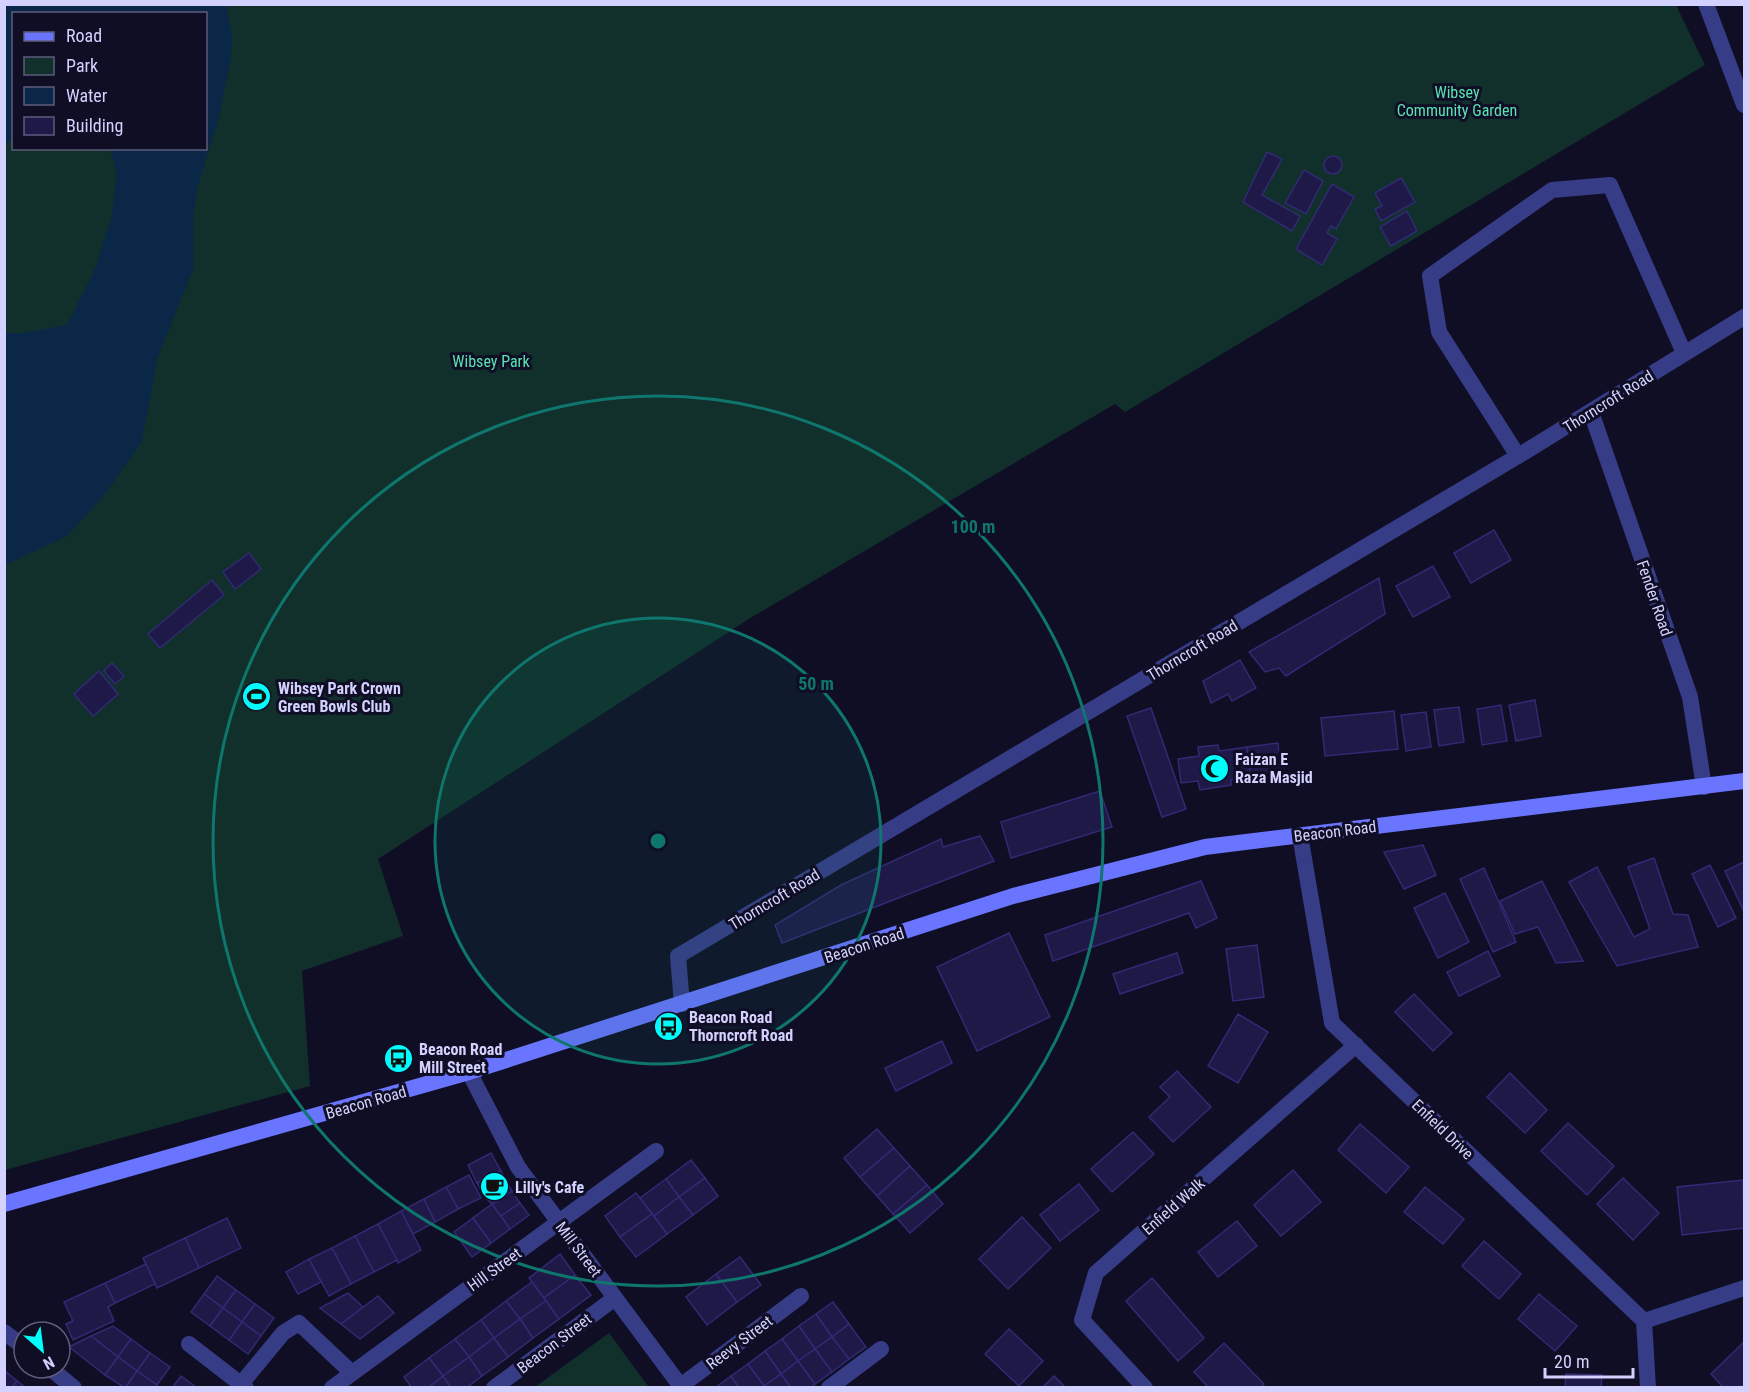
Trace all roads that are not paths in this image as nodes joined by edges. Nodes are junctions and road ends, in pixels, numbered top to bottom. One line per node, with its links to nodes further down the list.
1 (1706, 4): 2 (street)
2 (1744, 105)
3 (1744, 317): 4 (street, Thorncroft Road)
4 (1684, 353): 5 (street, Thorncroft Road); 6 (street)
5 (1591, 412): 6 (street, Thorncroft Road); 8 (street, Fender Road)
6 (1518, 456): 10 (street, Thorncroft Road)
7 (1744, 781): 8 (main road, Beacon Road)
8 (1704, 787): 9 (main road, Beacon Road)
9 (1300, 835): 10 (main road, Beacon Road); 11 (street, Enfield Drive)
10 (682, 1004): 12 (main road, Beacon Road)
11 (1356, 1045): 19 (street, Enfield Drive); 28 (street, Enfield Walk)
12 (469, 1072): 14 (main road, Beacon Road); 15 (street, Mill Street)
13 (656, 1151): 15 (street, Hill Street)
14 (4, 1204)
15 (558, 1222): 18 (street, Mill Street); 22 (street, Hill Street)
16 (1744, 1288): 19 (street)
17 (801, 1296): 24 (street, Reevy Street)
18 (615, 1298): 24 (street, Mill Street); 26 (street, Beacon Street)
19 (1644, 1322): 29 (street)
20 (189, 1344): 23 (street)
21 (881, 1349): 27 (street)
22 (352, 1372): 23 (street); 25 (street, Hill Street)
23 (243, 1386)
24 (680, 1387)
25 (332, 1388)
26 (494, 1388)
27 (829, 1388)
28 (1145, 1388)
29 (1648, 1388)

